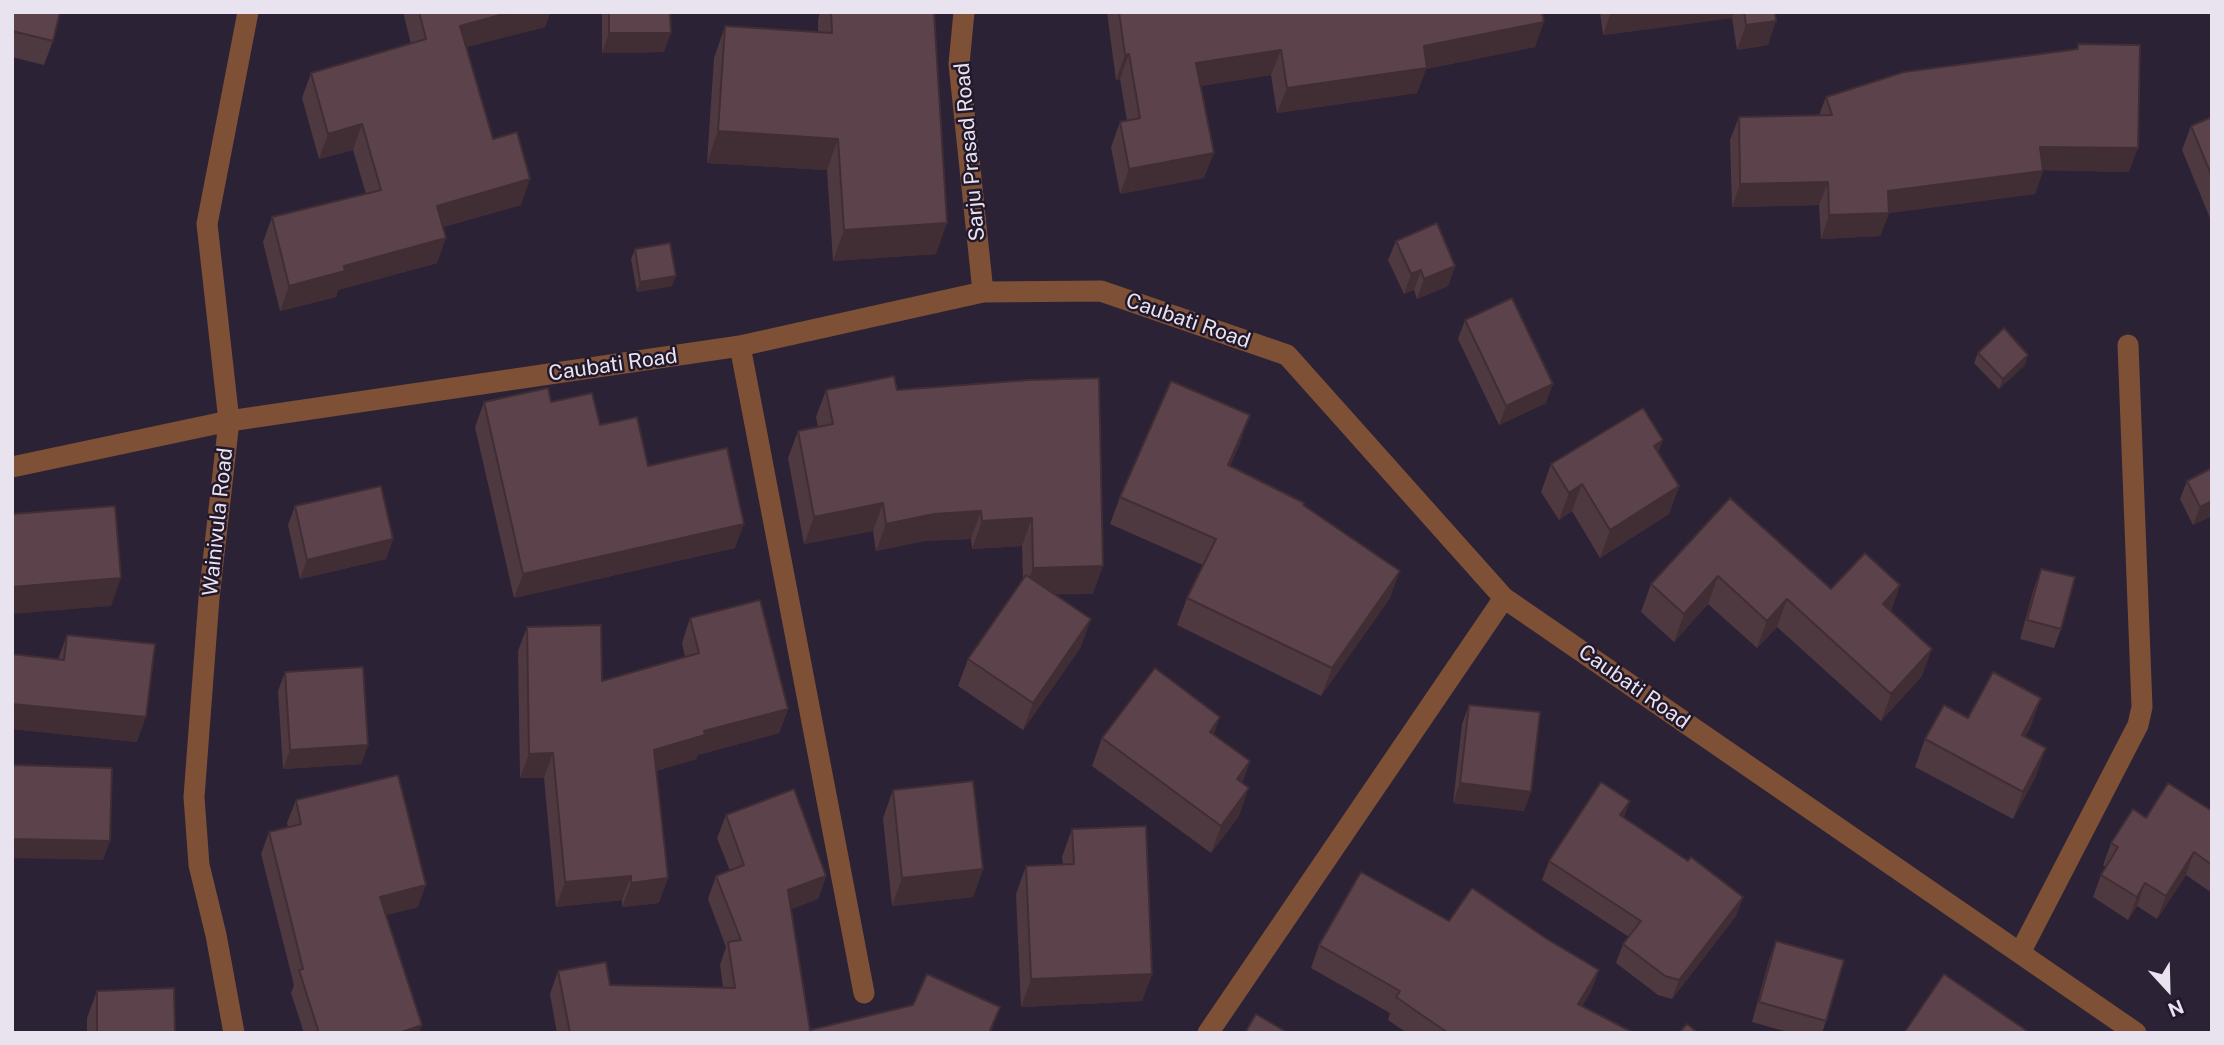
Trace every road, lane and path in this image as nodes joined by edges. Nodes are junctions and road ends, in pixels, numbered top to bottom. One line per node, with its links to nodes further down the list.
1 (248, 12): 6 (street, Wainivula Road)
2 (964, 12): 3 (street, Sarju Prasad Road)
3 (983, 292): 5 (street, Caubati Road); 8 (street, Caubati Road)
4 (2128, 345): 9 (street)
5 (740, 346): 6 (street, Caubati Road); 10 (street)
6 (229, 421): 7 (street, Caubati Road); 11 (street, Wainivula Road)
7 (12, 467)
8 (1504, 598): 9 (street, Caubati Road); 12 (street)
9 (2020, 953): 13 (street, Caubati Road)
10 (864, 993)
11 (234, 1033)
12 (1208, 1033)
13 (2136, 1033)

